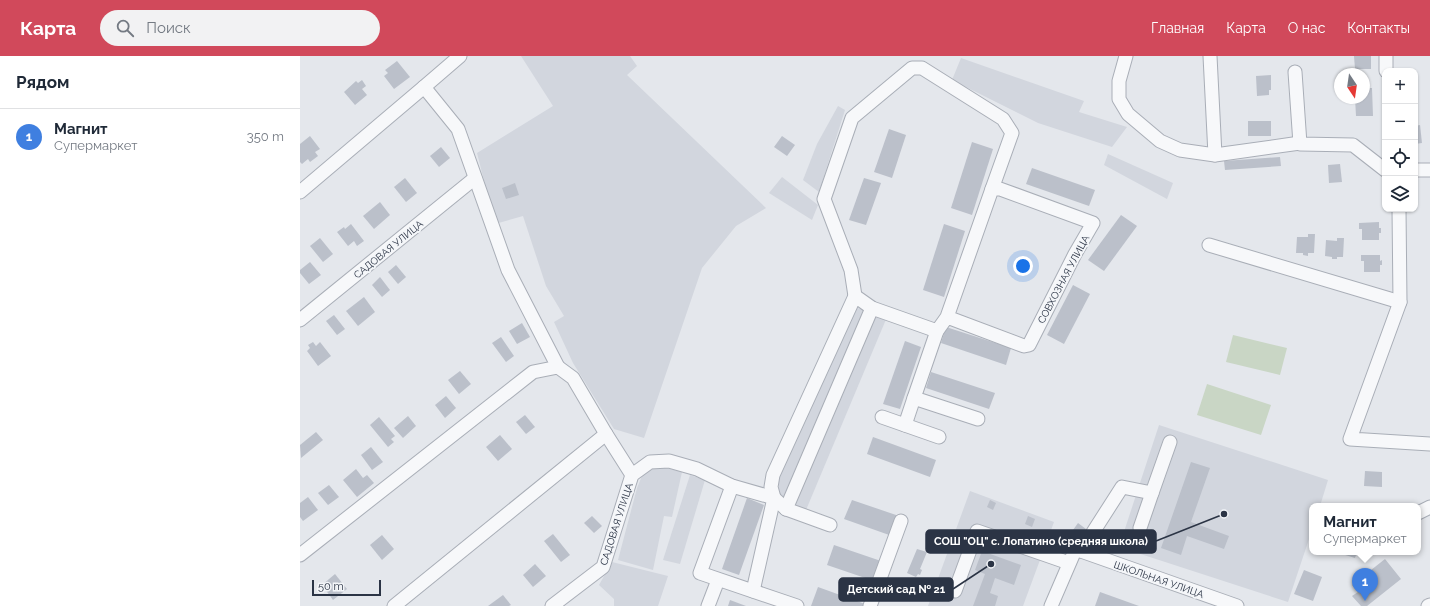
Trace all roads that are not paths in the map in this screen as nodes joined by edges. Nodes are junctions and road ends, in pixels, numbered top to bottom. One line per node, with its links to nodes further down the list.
1 (460, 56): 7 (street)
2 (1126, 56): 9 (street)
3 (1210, 56): 9 (street)
4 (1386, 56): 5 (street)
5 (1386, 68)
6 (1295, 72): 8 (street)
7 (424, 87): 13 (street); 15 (street)
8 (1300, 143): 9 (street); 10 (street)
9 (1215, 155)
10 (1382, 168)
11 (1418, 170): 12 (street)
12 (1430, 170)
13 (475, 178): 22 (street, САДОВАЯ УЛИЦА); 24 (street)
14 (992, 189): 18 (street); 21 (street); 21 (street, СОВХОЗНАЯ УЛИЦА)
15 (300, 192)
16 (1399, 212): 19 (street)
17 (1209, 245): 19 (street)
18 (855, 296): 20 (street); 36 (street)
19 (1400, 302): 32 (street)
20 (872, 308): 23 (street); 38 (street)
21 (948, 317): 23 (street)
22 (300, 320)
23 (937, 331): 25 (street)
24 (558, 367): 29 (street); 44 (street)
25 (914, 398): 27 (street); 28 (street)
26 (882, 416): 28 (street)
27 (978, 419)
28 (905, 425): 30 (street)
29 (606, 434): 33 (street); 49 (street)
30 (939, 437)
31 (1170, 442): 35 (street)
32 (1430, 444)
33 (632, 475): 34 (street, САДОВАЯ УЛИЦА); 50 (street, САДОВАЯ УЛИЦА)
34 (732, 486): 36 (street, САДОВАЯ УЛИЦА); 46 (street)
35 (1152, 494): 42 (street); 43 (street)
36 (774, 498): 38 (street); 47 (street)
37 (1430, 507): 39 (street)
38 (786, 509): 41 (street)
39 (1421, 512)
40 (901, 521): 53 (street)
41 (830, 525)
42 (1140, 528)
43 (1081, 551): 45 (street); 55 (street, ШКОЛЬНАЯ УЛИЦА)
44 (300, 555)
45 (1069, 563): 48 (street); 54 (street)
46 (718, 580): 47 (street); 51 (street)
47 (753, 591): 52 (street)
48 (955, 591)
49 (394, 606)
50 (552, 606)
51 (708, 606)
52 (797, 606)
53 (870, 606)
54 (1051, 606)
55 (1237, 606)

